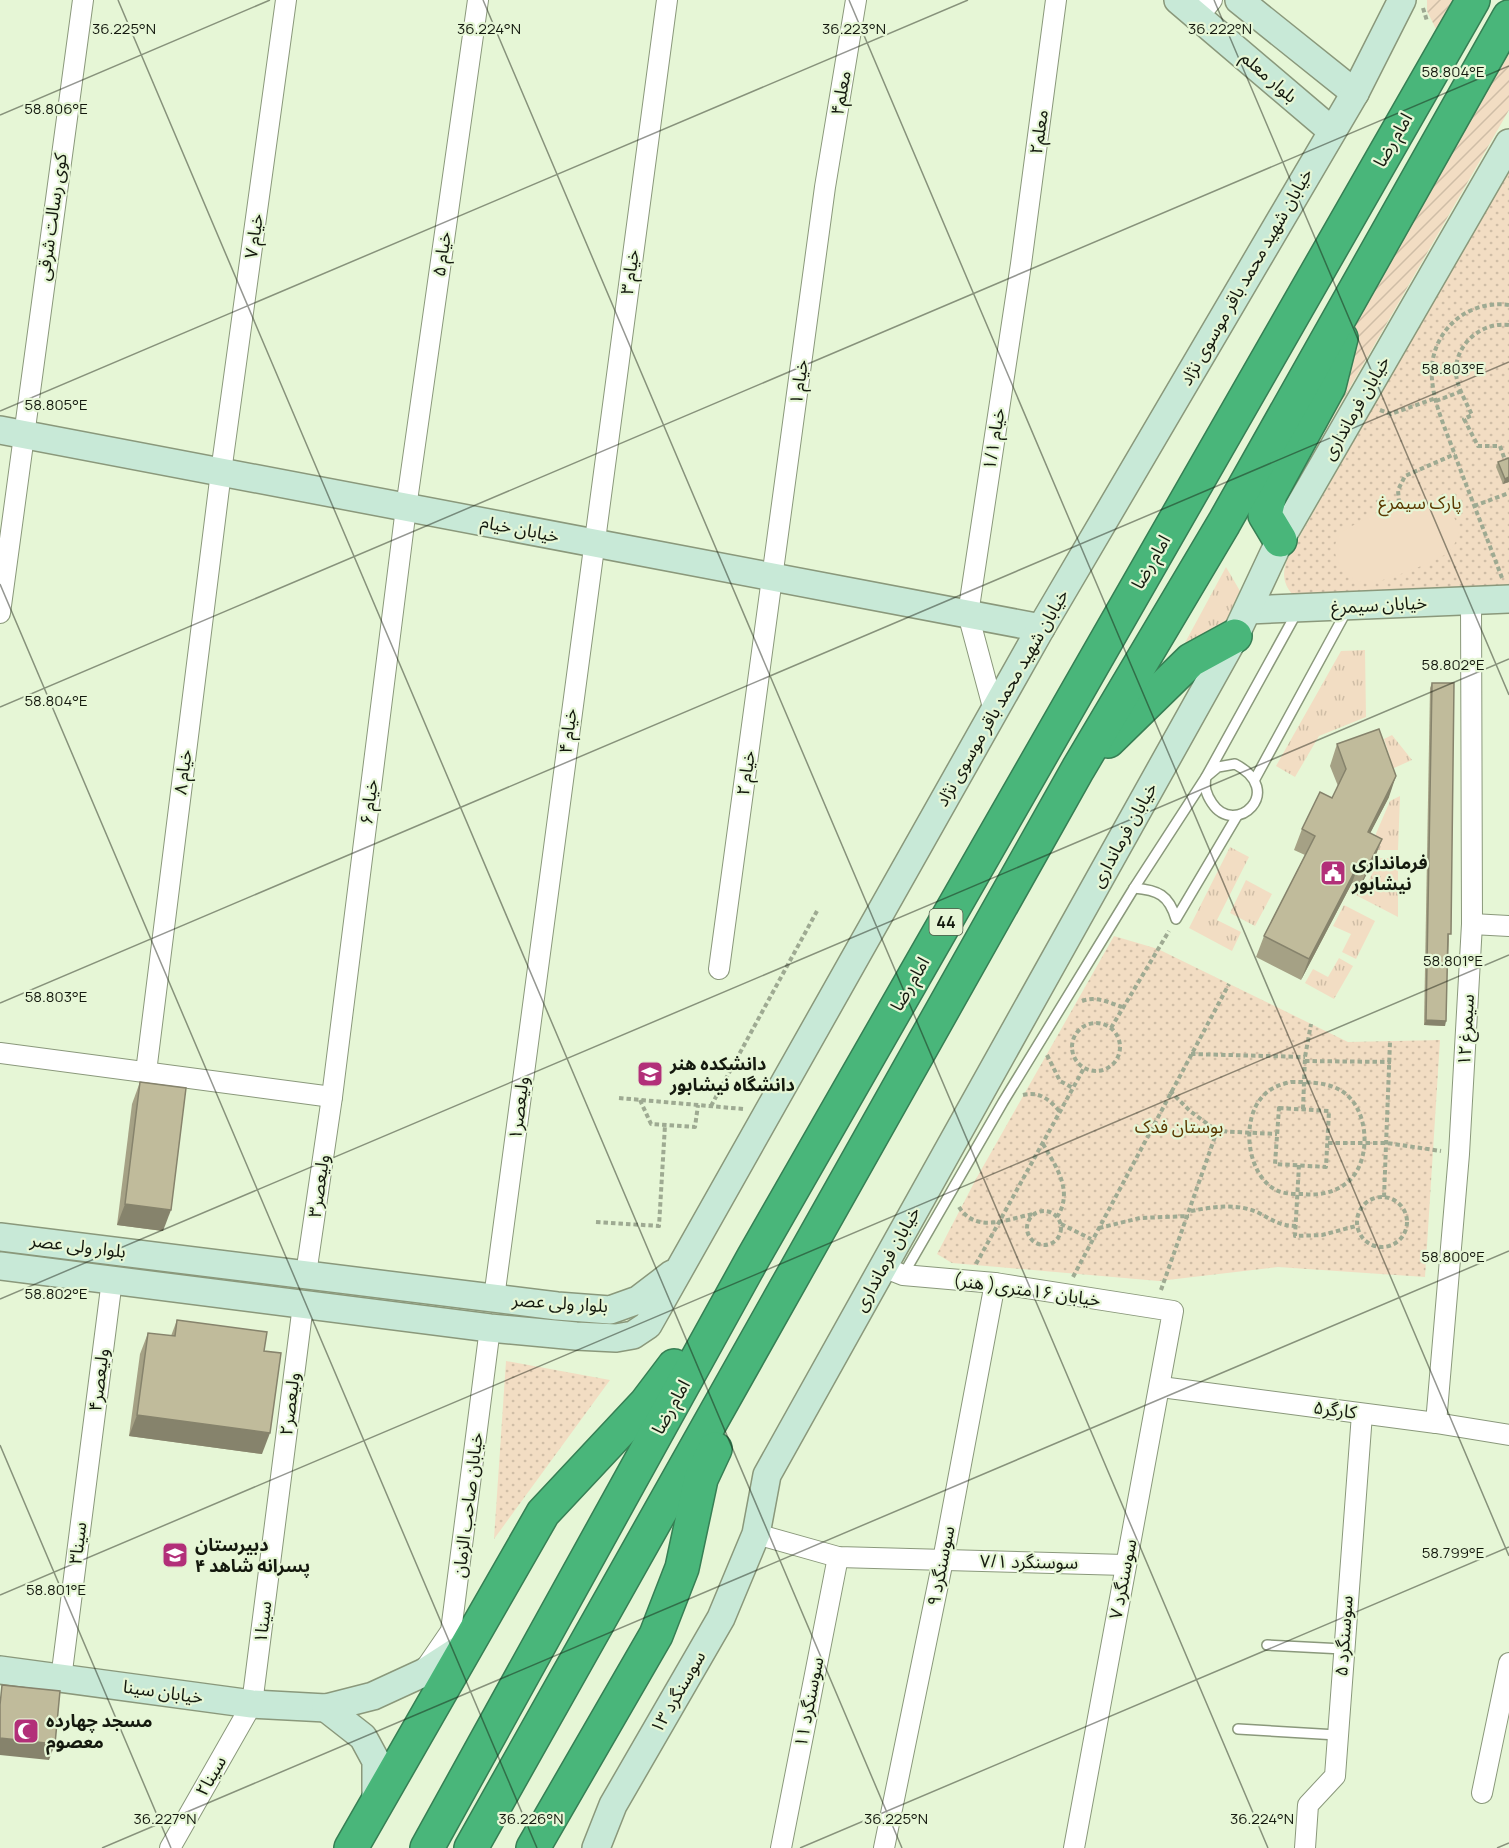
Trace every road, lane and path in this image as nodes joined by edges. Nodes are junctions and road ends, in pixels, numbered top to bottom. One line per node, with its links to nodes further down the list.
1 (82, 0): 23 (street, کوی رسالت شرقی)
2 (286, 0): 26 (street, خیام ۷)
3 (478, 0): 30 (street, خیام ۵)
4 (667, 0): 32 (street, خیام ۳)
5 (856, 0): 15 (street, معلم۴)
6 (1056, 0): 16 (street, معلم۲)
7 (1239, 0): 12 (main road)
8 (1402, 0): 12 (main road, خیابان شهید محمد باقر موسوی نژاد)
9 (1473, 0): 103 (highway, امام رضا / 44)
10 (1196, 5): 13 (main road, بلوار معلم)
11 (1509, 17): 18 (highway, 44)
12 (1355, 93): 13 (main road, خیابان شهید محمد باقر موسوی نژاد)
13 (1332, 131): 41 (main road, خیابان شهید محمد باقر موسوی نژاد)
14 (1509, 143): 31 (main road, خیابان فرمانداری)
15 (825, 187): 33 (street, خیام ۱)
16 (1021, 264): 39 (street, خیام ۱/۱)
17 (1509, 305): 21 (path)
18 (1343, 312): 31 (highway); 43 (highway, 44)
19 (1509, 325): 20 (path)
20 (1462, 391): 21 (path); 25 (path)
21 (1436, 400): 22 (path); 24 (path)
22 (1375, 409)
23 (11, 432): 26 (main road, خیابان خیام); 38 (street, کوی رسالت شرقی)
24 (1455, 454): 28 (path); 29 (path)
25 (1509, 459)
26 (221, 472): 30 (main road, خیابان خیام); 66 (street, خیام ۸)
27 (1509, 492): 29 (path)
28 (1400, 503)
29 (1474, 506): 34 (path)
30 (406, 508): 32 (main road, خیابان خیام); 70 (street, خیام ۶)
31 (1280, 540): 40 (main road, خیابان فرمانداری)
32 (593, 543): 33 (main road, خیابان خیام); 49 (street, خیام ۴)
33 (772, 577): 39 (main road, خیابان خیام); 53 (street, خیام ۲)
34 (1507, 592): 35 (main road, خیابان سیمرغ)
35 (1471, 601): 36 (main road, خیابان سیمرغ); 51 (street, سیمرغ ۱۲)
36 (1348, 608): 37 (main road, خیابان سیمرغ); 45 (lane)
37 (1299, 609): 40 (main road, خیابان سیمرغ); 44 (lane)
38 (0, 613)
39 (968, 614): 41 (main road, خیابان خیام); 42 (street)
40 (1241, 623): 43 (highway); 106 (main road, خیابان فرمانداری)
41 (1041, 628): 42 (main road, خیابان شهید محمد باقر موسوی نژاد)
42 (994, 711): 105 (main road, خیابان شهید محمد باقر موسوی نژاد)
43 (1078, 769): 108 (highway, 44)
44 (1206, 777): 45 (lane); 46 (lane); 47 (lane)
45 (1255, 779): 46 (lane)
46 (1236, 816): 50 (lane)
47 (1134, 888): 50 (lane); 56 (lane)
48 (817, 911): 75 (path)
49 (544, 919): 113 (street, ولیعصر۱)
50 (1176, 920): 55 (path)
51 (1472, 924): 52 (street); 87 (street, سیمرغ ۱۲)
52 (1509, 926)
53 (719, 969)
54 (1229, 984): 62 (path)
55 (1122, 1007): 56 (path); 58 (path)
56 (1061, 1010): 59 (lane)
57 (1311, 1024): 63 (path)
58 (1111, 1028): 65 (path); 65 (path)
59 (1042, 1040): 68 (path); 73 (lane)
60 (1390, 1042): 64 (path)
61 (0, 1053): 66 (street)
62 (1191, 1054): 63 (path); 69 (path)
63 (1305, 1059): 64 (path); 67 (path)
64 (1391, 1062): 85 (path)
65 (1084, 1068): 68 (path)
66 (146, 1072): 70 (street)
67 (1304, 1082): 77 (path); 81 (path); 84 (path)
68 (1073, 1088): 78 (path)
69 (1170, 1091): 80 (path); 100 (path)
70 (332, 1097): 107 (street, ولیعصر۳)
71 (619, 1098): 72 (path)
72 (639, 1100): 74 (path); 79 (path)
73 (1003, 1102): 78 (path); 89 (lane)
74 (698, 1105): 75 (path); 79 (path)
75 (711, 1107): 76 (path)
76 (749, 1110)
77 (1303, 1110): 82 (path); 83 (path)
78 (1060, 1112): 86 (path)
79 (665, 1125): 96 (path)
80 (1217, 1131): 81 (path); 92 (path)
81 (1250, 1133): 82 (path); 90 (path)
82 (1277, 1134): 88 (path)
83 (1328, 1143): 84 (path); 88 (path)
84 (1365, 1143): 85 (path); 90 (path)
85 (1387, 1143): 87 (path); 91 (path)
86 (1043, 1144): 94 (path); 95 (path)
87 (1459, 1154): 119 (street, سیمرغ ۱۲)
88 (1299, 1165): 90 (path)
89 (950, 1193): 95 (path); 106 (lane)
90 (1298, 1194): 98 (path)
91 (1384, 1197): 99 (path); 99 (path)
92 (1190, 1213): 98 (path); 100 (path); 115 (path)
93 (1034, 1214): 94 (path); 95 (path); 97 (path)
94 (1057, 1217): 97 (path)
95 (999, 1221): 110 (path)
96 (596, 1222)
97 (1060, 1223): 102 (path)
98 (1296, 1226): 99 (path)
99 (1356, 1226)
100 (1098, 1228): 102 (path)
101 (0, 1237): 107 (main road, بلوار ولی عصر)
102 (1092, 1239): 112 (path)
103 (753, 1258): 127 (highway); 142 (highway, امام رضا / 44)
104 (0, 1266): 109 (main road, بلوار ولی عصر)
105 (680, 1268): 113 (main road, بلوار ولی عصر); 116 (main road, بلوار ولی عصر)
106 (893, 1271): 110 (street, خیابان ۱۶متری( هنر)); 123 (main road, خیابان فرمانداری)
107 (306, 1275): 113 (main road, بلوار ولی عصر)
108 (792, 1277): 143 (highway, 44); 144 (highway)
109 (112, 1280): 114 (main road, بلوار ولی عصر); 121 (street, ولیعصر۴)
110 (967, 1280): 111 (street, خیابان ۱۶متری( هنر))
111 (995, 1283): 112 (street, خیابان ۱۶متری( هنر)); 125 (street, سوسنگرد ۹)
112 (1064, 1294): 115 (street, خیابان ۱۶متری( هنر))
113 (494, 1298): 116 (main road)
114 (303, 1305): 116 (main road, بلوار ولی عصر); 122 (street, ولیعصر۲)
115 (1163, 1309): 117 (street, سوسنگرد ۷)
116 (490, 1328): 132 (street, خیابان صاحب الزمان)
117 (1161, 1388): 118 (street, کارگر۵); 126 (street, سوسنگرد ۷)
118 (1362, 1414): 119 (street, کارگر۵); 129 (street, سوسنگرد ۵)
119 (1436, 1423): 120 (street, کارگر۵)
120 (1509, 1435)
121 (86, 1479): 133 (street, سینا۳)
122 (277, 1504): 134 (street, سینا۱)
123 (756, 1534): 124 (street, سوسنگرد ۷/۱); 145 (main road, سوسنگرد ۱۳)
124 (838, 1557): 125 (street, سوسنگرد ۷/۱); 146 (street, سوسنگرد ۱۱)
125 (943, 1560): 126 (street, سوسنگرد ۷/۱); 147 (street, سوسنگرد ۹)
126 (1125, 1565): 148 (street, سوسنگرد ۷)
127 (468, 1644): 132 (main road, خیابان سینا); 139 (highway)
128 (1267, 1645): 129 (lane)
129 (1343, 1649): 137 (street, سوسنگرد ۵)
130 (1509, 1663): 138 (street)
131 (0, 1671): 133 (main road, خیابان سینا)
132 (423, 1673): 135 (main road, خیابان سینا)
133 (61, 1678): 134 (main road, خیابان سینا)
134 (252, 1704): 135 (main road, خیابان سینا); 140 (street, سینا۲)
135 (326, 1708): 139 (main road)
136 (1238, 1729): 137 (lane)
137 (1338, 1735): 149 (street, سوسنگرد ۵)
138 (1482, 1793)
139 (376, 1805): 141 (highway)
140 (170, 1848)
141 (351, 1848)
142 (427, 1848)
143 (471, 1848)
144 (533, 1848)
145 (596, 1848)
146 (781, 1848)
147 (884, 1848)
148 (1074, 1848)
149 (1305, 1848)

